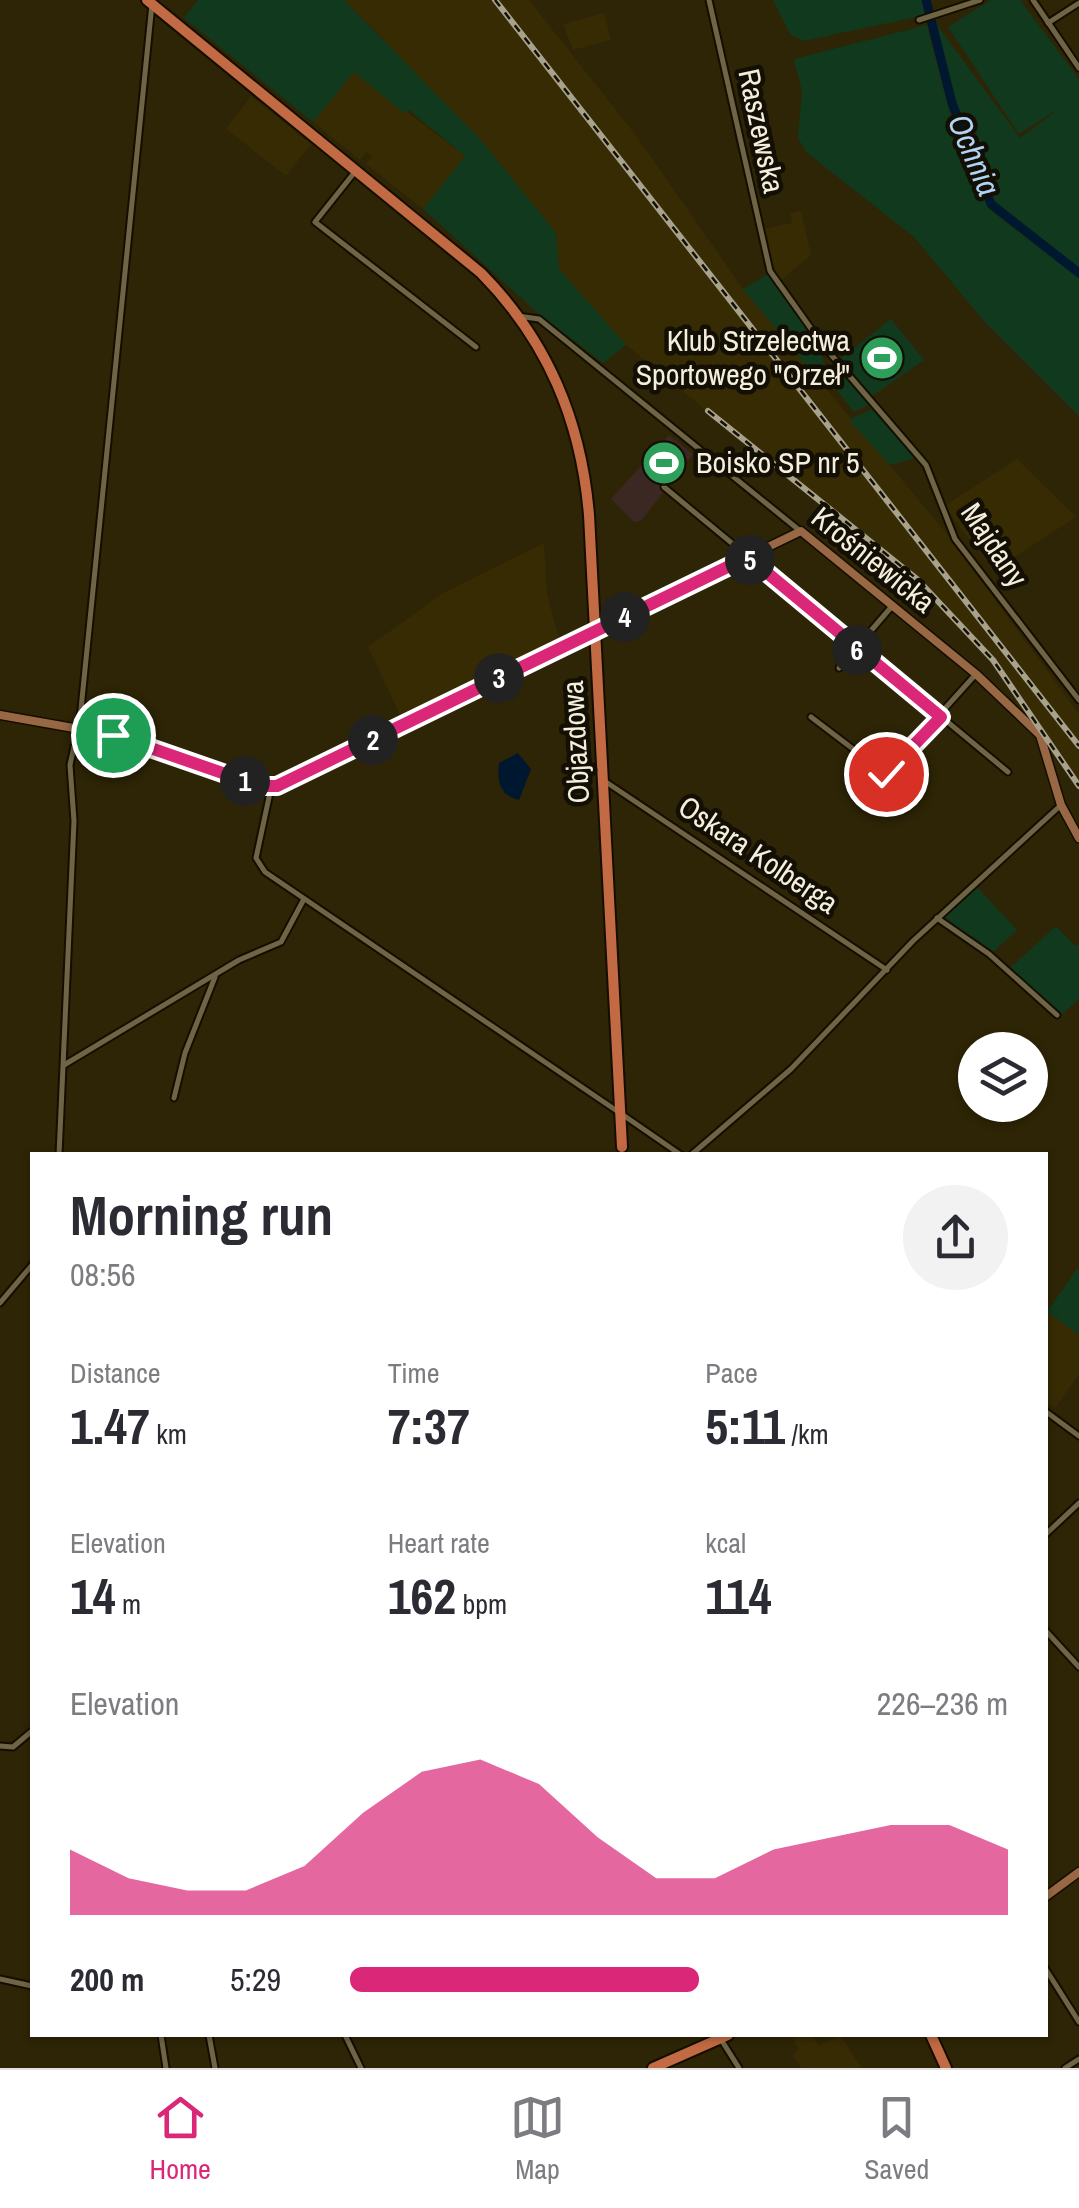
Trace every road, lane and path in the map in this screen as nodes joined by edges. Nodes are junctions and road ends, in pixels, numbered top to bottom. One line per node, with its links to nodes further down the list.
1 (709, 0): 10 (street, Raszewska)
2 (980, 0): 6 (street)
3 (1032, 0): 7 (street)
4 (149, 2): 9 (main road, Objazdowa); 25 (street)
5 (1079, 3): 7 (street)
6 (920, 20)
7 (1048, 23): 8 (street)
8 (1079, 68)
9 (356, 170): 11 (main road, Objazdowa); 12 (street)
10 (770, 271): 21 (street, Majdany)
11 (518, 316): 14 (street, Krośniewicka); 17 (main road, Objazdowa)
12 (476, 347)
13 (664, 487): 15 (street)
14 (801, 531): 15 (street); 16 (street, Krośniewicka)
15 (748, 557): 17 (street); 18 (street)
16 (892, 606): 18 (street); 20 (street, Krośniewicka)
17 (596, 631): 27 (main road, Objazdowa); 28 (street)
18 (856, 649): 19 (street); 24 (street)
19 (840, 668)
20 (976, 674): 24 (street); 29 (street, Krośniewicka)
21 (1079, 700)
22 (0, 716): 25 (street)
23 (811, 717): 24 (street)
24 (941, 717): 26 (street)
25 (78, 728): 28 (street); 36 (street)
26 (1008, 772)
27 (603, 780): 33 (street, Oskara Kolberga); 38 (main road, Objazdowa)
28 (270, 788): 31 (street)
29 (1061, 804): 30 (street, Krośniewicka); 32 (street)
30 (1079, 838)
31 (304, 899): 34 (street); 38 (street)
32 (937, 918): 33 (street); 35 (street)
33 (886, 970): 42 (street)
34 (216, 974): 36 (street); 37 (street)
35 (1056, 1015)
36 (64, 1065): 40 (street)
37 (174, 1098)
38 (620, 1113): 39 (main road, Objazdowa); 41 (street)
39 (622, 1151)
40 (59, 1152)
41 (677, 1152)
42 (695, 1152)
43 (30, 1266): 44 (street)
44 (0, 1304)
45 (1048, 1414): 46 (street)
46 (1079, 1436)
47 (1079, 1503): 48 (street)
48 (1048, 1531)
49 (1048, 1633): 50 (street)
50 (1079, 1667)
51 (30, 1733): 52 (street)
52 (0, 1746)
53 (1079, 1872): 54 (street)
54 (1048, 1895)
55 (1048, 1973): 58 (street)
56 (0, 1979): 57 (street)
57 (30, 1986)
58 (1079, 2022)
59 (160, 2037): 66 (street)
60 (209, 2037): 67 (street)
61 (347, 2037): 68 (street)
62 (724, 2037): 64 (main road); 71 (street)
63 (934, 2037): 72 (main road)
64 (680, 2056): 69 (main road); 70 (street)
65 (1079, 2059): 73 (street)
66 (166, 2068)
67 (215, 2068)
68 (361, 2068)
69 (653, 2068)
70 (688, 2068)
71 (739, 2068)
72 (948, 2068)
73 (1065, 2068)

